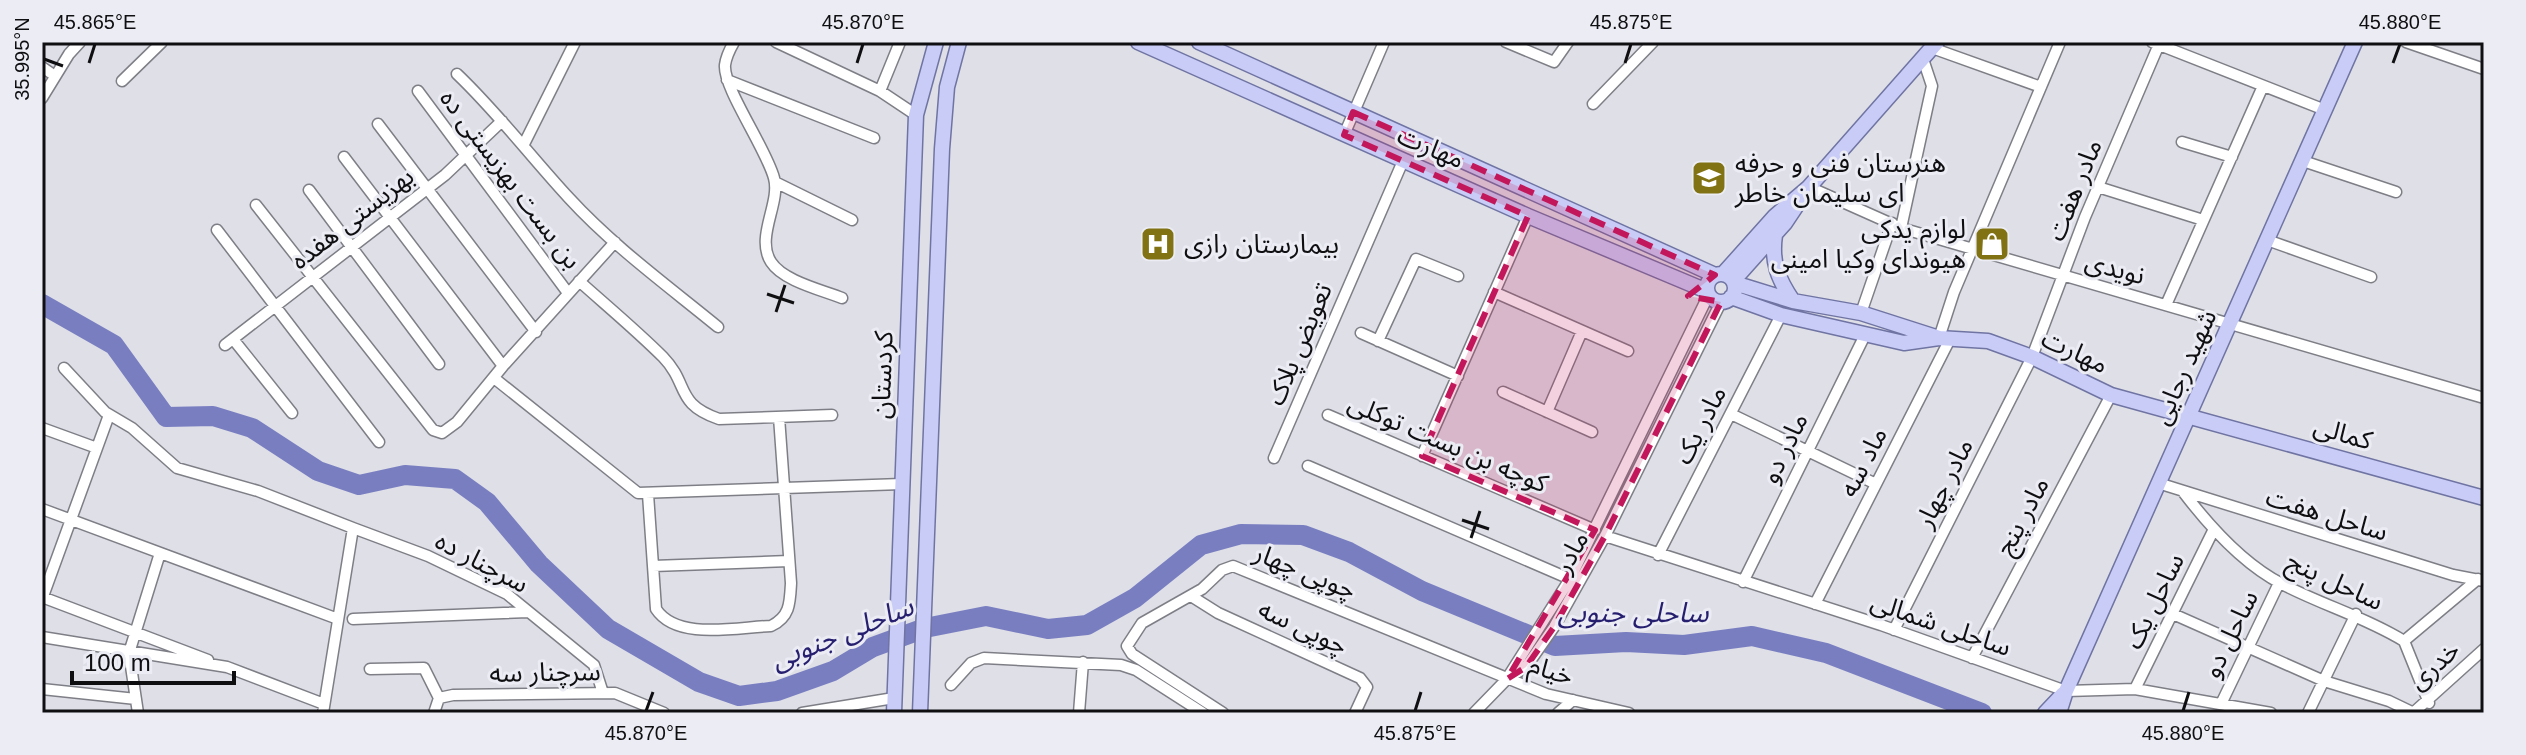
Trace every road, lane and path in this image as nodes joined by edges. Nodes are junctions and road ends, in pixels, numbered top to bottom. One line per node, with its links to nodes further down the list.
1 (80, 42): 23 (street)
2 (162, 42): 25 (street)
3 (575, 42): 40 (street)
4 (734, 42): 24 (street)
5 (776, 42): 29 (street)
6 (900, 42): 29 (street)
7 (936, 42): 34 (main road, کردستان)
8 (959, 42): 171 (main road, کردستان)
9 (1138, 42): 37 (main road, مهارت)
10 (1199, 42): 33 (main road, مهارت)
11 (1384, 42): 33 (street)
12 (1506, 42): 13 (street)
13 (1568, 42)
14 (1653, 42): 31 (street)
15 (2060, 42): 27 (street, ماد سه)
16 (2355, 42): 32 (main road, شهید رجایی)
17 (2406, 42): 21 (street)
18 (2157, 43): 26 (street); 48 (street, مادر هفت)
19 (1930, 50): 27 (street); 47 (main road); 57 (street)
20 (42, 67): 23 (street)
21 (2484, 69)
22 (457, 74): 35 (street)
23 (55, 76): 30 (street)
24 (727, 80): 38 (street); 46 (street)
25 (122, 81)
26 (2263, 86): 32 (street); 43 (street)
27 (2041, 87): 63 (street, ماد سه)
28 (418, 91): 42 (street, بن بست بهزیستی ده)
29 (880, 91): 34 (street)
30 (42, 98)
31 (1593, 104)
32 (2325, 110): 45 (main road, شهید رجایی)
33 (1353, 112): 37 (street); 69 (main road, مهارت)
34 (916, 115): 113 (main road, کردستان)
35 (502, 121): 40 (street); 42 (street, بهزیستی هفده)
36 (378, 124): 49 (street)
37 (1344, 135): 44 (main road, مهارت)
38 (874, 138)
39 (2182, 142): 43 (street)
40 (524, 144): 61 (street)
41 (344, 157): 54 (street)
42 (464, 157): 49 (street, بهزیستی هفده); 71 (street, بن بست بهزیستی ده)
43 (2232, 157): 56 (street)
44 (1403, 161): 53 (main road, مهارت); 110 (street, تعویض پلاک)
45 (2303, 161): 51 (street); 60 (main road, شهید رجایی)
46 (775, 182): 55 (street); 72 (street)
47 (1809, 187): 57 (street); 59 (main road); 69 (main road)
48 (2098, 187): 56 (street); 65 (street, مادر هفت)
49 (428, 188): 54 (street, بهزیستی هفده); 81 (street)
50 (309, 190): 62 (street)
51 (2396, 192)
52 (256, 205): 67 (street)
53 (1528, 216): 69 (main road, مهارت); 70 (street)
54 (390, 217): 62 (street, بهزیستی هفده); 89 (street)
55 (852, 220)
56 (2203, 220): 74 (street)
57 (1897, 225): 63 (street, نویدی); 76 (street)
58 (217, 230): 75 (street)
59 (1775, 234): 69 (main road); 73 (main road)
60 (2267, 240): 66 (street); 78 (main road, شهید رجایی)
61 (615, 242): 68 (street); 79 (street)
62 (352, 247): 67 (street, بهزیستی هفده); 88 (street)
63 (1973, 249): 65 (street, نویدی); 84 (street, ماد سه)
64 (1458, 276): 85 (street)
65 (2063, 276): 74 (street, نویدی); 87 (street, مادر هفت)
66 (2371, 277)
67 (311, 278): 75 (street, بهزیستی هفده); 92 (street)
68 (579, 281): 71 (street); 103 (street)
69 (1722, 287): 73 (main road, مهارت); 77 (main road, مهارت); 123 (street, مادر)
70 (1494, 292): 80 (street); 91 (street)
71 (568, 293): 81 (street)
72 (842, 298)
73 (1793, 301): 76 (main road, مهارت)
74 (2166, 305): 78 (street, نویدی)
75 (273, 307): 97 (street, بهزیستی هفده); 106 (street)
76 (1861, 313): 84 (main road, مهارت)
77 (1781, 315): 83 (main road, مهارت); 98 (street, مادر یک)
78 (2230, 322): 95 (street, نویدی); 102 (main road, شهید رجایی)
79 (718, 327)
80 (1582, 331): 86 (street); 96 (street)
81 (536, 332): 89 (street)
82 (1361, 333): 85 (street)
83 (1865, 335): 84 (main road, مهارت); 108 (street, مادر دو)
84 (1944, 339): 87 (main road, مهارت); 114 (street, ماد سه)
85 (1378, 341): 91 (street)
86 (1628, 351)
87 (2032, 357): 94 (main road, مهارت); 141 (street, مادر چهار)
88 (439, 364)
89 (503, 366): 92 (street)
90 (64, 368): 99 (street, سرچنار ده)
91 (1458, 376): 109 (street)
92 (494, 378): 117 (street)
93 (1503, 392): 96 (street)
94 (2111, 395): 102 (main road, مهارت); 148 (street, مادر پنج)
95 (2484, 398)
96 (1547, 412): 105 (street)
97 (292, 413)
98 (1731, 414): 108 (street); 125 (street, مادر یک)
99 (109, 415): 107 (street); 121 (street, سرچنار ده)
100 (832, 415): 103 (street)
101 (1328, 415): 109 (street, کوچه بن بست توکلی)
102 (2189, 415): 112 (main road, شهید رجایی); 118 (main road, کمالی)
103 (779, 417): 115 (street)
104 (42, 428): 107 (street)
105 (1592, 432)
106 (379, 442)
107 (97, 448): 120 (street)
108 (1808, 451): 114 (street); 130 (street, مادر دو)
109 (1422, 456): 123 (street, کوچه بن بست توکلی)
110 (1274, 458)
111 (1308, 466): 128 (street)
112 (2158, 483): 116 (street, ساحل هفت); 157 (main road, شهید رجایی)
113 (902, 484): 115 (street); 164 (main road, کردستان)
114 (1876, 484): 134 (street, ماد سه)
115 (785, 490): 117 (street); 126 (street)
116 (2182, 491): 122 (street, ساحل پنج); 129 (street, ساحل هفت)
117 (648, 494): 127 (street)
118 (2484, 498)
119 (42, 509): 120 (street)
120 (71, 520): 124 (street); 133 (street)
121 (353, 528): 135 (street, سرچنار ده); 138 (street)
122 (2213, 531): 131 (street, ساحل پنج); 136 (street, ساحل یک)
123 (1600, 533): 125 (street, ساحلی شمالی); 128 (street, مادر); 140 (street, مادر)
124 (160, 553): 138 (street); 142 (street)
125 (1658, 555): 130 (street, ساحلی شمالی)
126 (789, 561): 127 (street); 127 (street)
127 (653, 566)
128 (1570, 579): 140 (street, مادر)
129 (2481, 580): 144 (street)
130 (1743, 582): 134 (street, ساحلی شمالی)
131 (2279, 583): 137 (street, ساحل پنج); 145 (street, ساحل دو)
132 (1191, 596): 152 (street, چوپی چهار); 174 (street, چوپی چهار); 175 (street, چوپی سه)
133 (42, 598): 142 (street)
134 (1815, 604): 141 (street, ساحلی شمالی)
135 (528, 612): 139 (street); 158 (street, سرچنار ده)
136 (2173, 614): 145 (street); 156 (street, ساحل یک)
137 (2356, 614): 144 (street, ساحل پنج); 153 (street)
138 (338, 619): 165 (street)
139 (353, 619)
140 (1549, 624): 152 (street, مادر); 152 (street, مادر)
141 (1894, 630): 148 (street, ساحلی شمالی)
142 (137, 633): 147 (street); 150 (street)
143 (42, 637): 147 (street)
144 (2404, 641): 162 (street)
145 (2249, 649): 153 (street); 163 (street, ساحل دو)
146 (2484, 649): 162 (street, خدری)
147 (129, 653): 150 (street); 160 (street)
148 (1972, 658): 157 (street, ساحلی شمالی)
149 (1083, 662): 154 (street); 172 (street); 173 (street)
150 (227, 667): 165 (street)
151 (370, 669): 159 (street)
152 (1507, 679): 161 (street, خیام); 176 (street, خیام)
153 (2324, 681): 182 (street); 183 (street)
154 (951, 685)
155 (42, 689): 160 (street)
156 (2135, 689): 157 (street, ساحلی شمالی); 163 (street, ساحلی شمالی)
157 (2066, 691): 179 (main road); 180 (main road, شهید رجایی)
158 (603, 693): 159 (street, سرچنار سه); 169 (street, سرچنار سه)
159 (439, 698): 168 (street)
160 (136, 699): 167 (street)
161 (1573, 700): 166 (street, خیام); 177 (street)
162 (2429, 703): 183 (street, خدری)
163 (2221, 704): 181 (street, ساحلی شمالی)
164 (894, 706): 170 (street)
165 (324, 708)
166 (1608, 711): 178 (street, خیام)
167 (138, 713)
168 (434, 713)
169 (664, 713)
170 (802, 713)
171 (920, 713)
172 (1079, 713)
173 (1203, 713)
174 (1223, 713)
175 (1355, 713)
176 (1474, 713)
177 (1558, 713)
178 (1629, 713)
179 (2045, 713)
180 (2059, 713)
181 (2271, 713)
182 (2308, 713)
183 (2414, 713)

